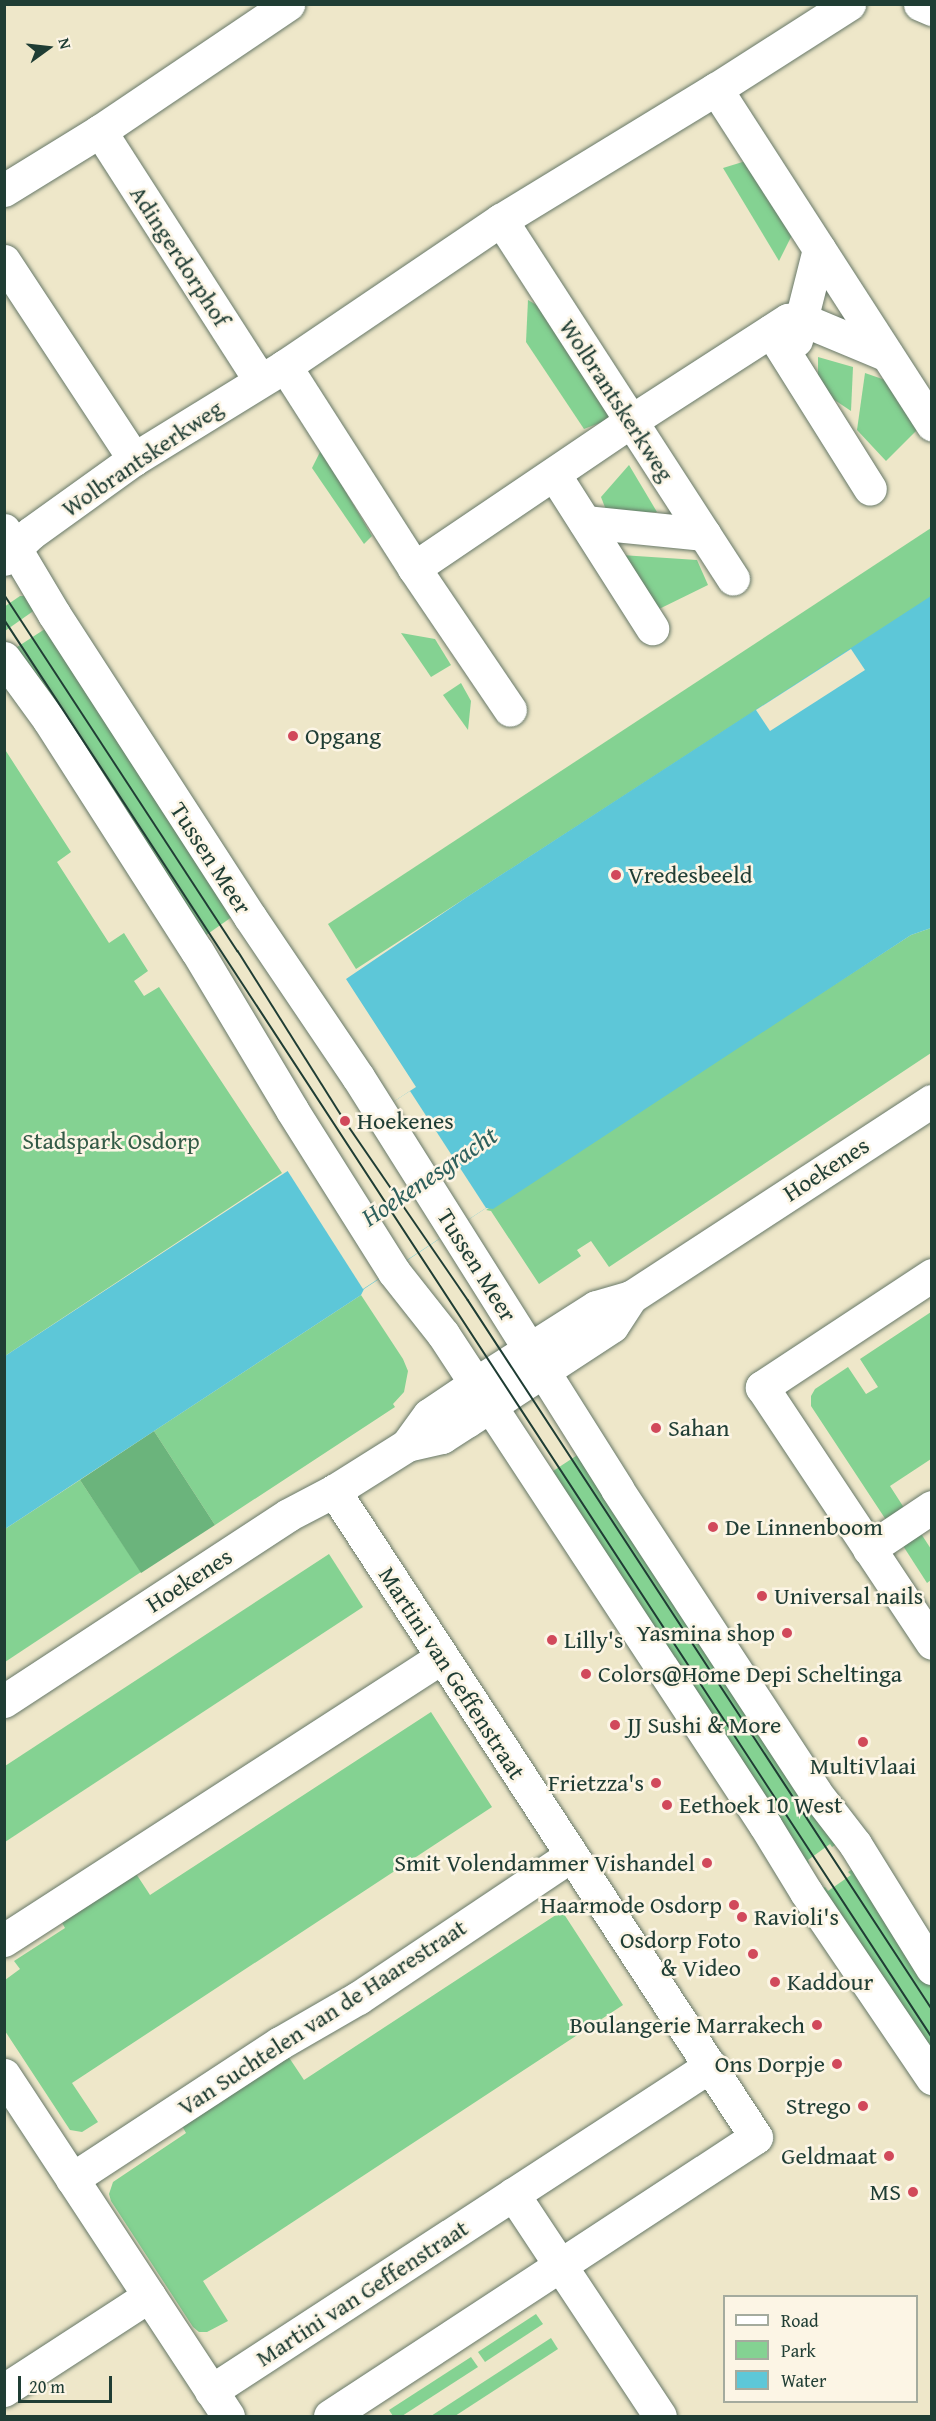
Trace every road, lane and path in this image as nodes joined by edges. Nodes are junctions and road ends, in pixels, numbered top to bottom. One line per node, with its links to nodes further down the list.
1 (288, 4): 6 (street)
2 (920, 4): 4 (street)
3 (849, 5): 5 (street, Wolbrantskerkweg)
4 (932, 9)
5 (716, 89): 8 (street, Wolbrantskerkweg); 9 (street)
6 (100, 131): 7 (street); 15 (street, Adingerdorphof)
7 (4, 190)
8 (501, 220): 15 (street, Wolbrantskerkweg); 16 (street, Wolbrantskerkweg)
9 (819, 249): 11 (street); 13 (street)
10 (4, 261): 18 (street)
11 (801, 319): 12 (street); 13 (street); 14 (street)
12 (771, 331): 14 (street); 16 (street)
13 (887, 355): 17 (street)
14 (790, 361): 20 (street)
15 (273, 373): 18 (street, Wolbrantskerkweg); 24 (street)
16 (631, 421): 19 (street); 22 (street, Wolbrantskerkweg)
17 (932, 424)
18 (134, 459): 23 (street, Wolbrantskerkweg)
19 (554, 474): 21 (street); 24 (street)
20 (870, 489)
21 (585, 522): 22 (street); 26 (street)
22 (704, 534): 25 (street, Wolbrantskerkweg)
23 (8, 545): 31 (street, Tussen Meer)
24 (414, 568): 28 (street)
25 (733, 579)
26 (652, 628)
27 (4, 658): 32 (street)
28 (510, 710)
29 (932, 1101): 31 (street, Hoekenes)
30 (932, 1275): 35 (street)
31 (536, 1361): 32 (street, Hoekenes); 41 (street, Tussen Meer)
32 (483, 1395): 33 (street, Hoekenes); 44 (street)
33 (334, 1491): 37 (street, Martini van Geffenstraat); 38 (street, Hoekenes)
34 (932, 1507): 35 (street)
35 (869, 1549): 36 (street)
36 (929, 1635)
37 (442, 1657): 39 (street, Martini van Geffenstraat); 40 (street)
38 (4, 1701)
39 (572, 1856): 42 (street, Martini van Geffenstraat); 45 (street, Van Suchtelen van de Haarestraat)
40 (4, 1940)
41 (932, 1968)
42 (710, 2066): 46 (street, Martini van Geffenstraat); 47 (street, Martini van Geffenstraat)
43 (4, 2075): 45 (street)
44 (932, 2078)
45 (72, 2179): 48 (street)
46 (513, 2194): 47 (street); 50 (street, Martini van Geffenstraat)
47 (560, 2266): 51 (street, Martini van Geffenstraat); 52 (street)
48 (149, 2296): 49 (street); 50 (street)
49 (4, 2390)
50 (220, 2404)
51 (330, 2416)
52 (660, 2416)

